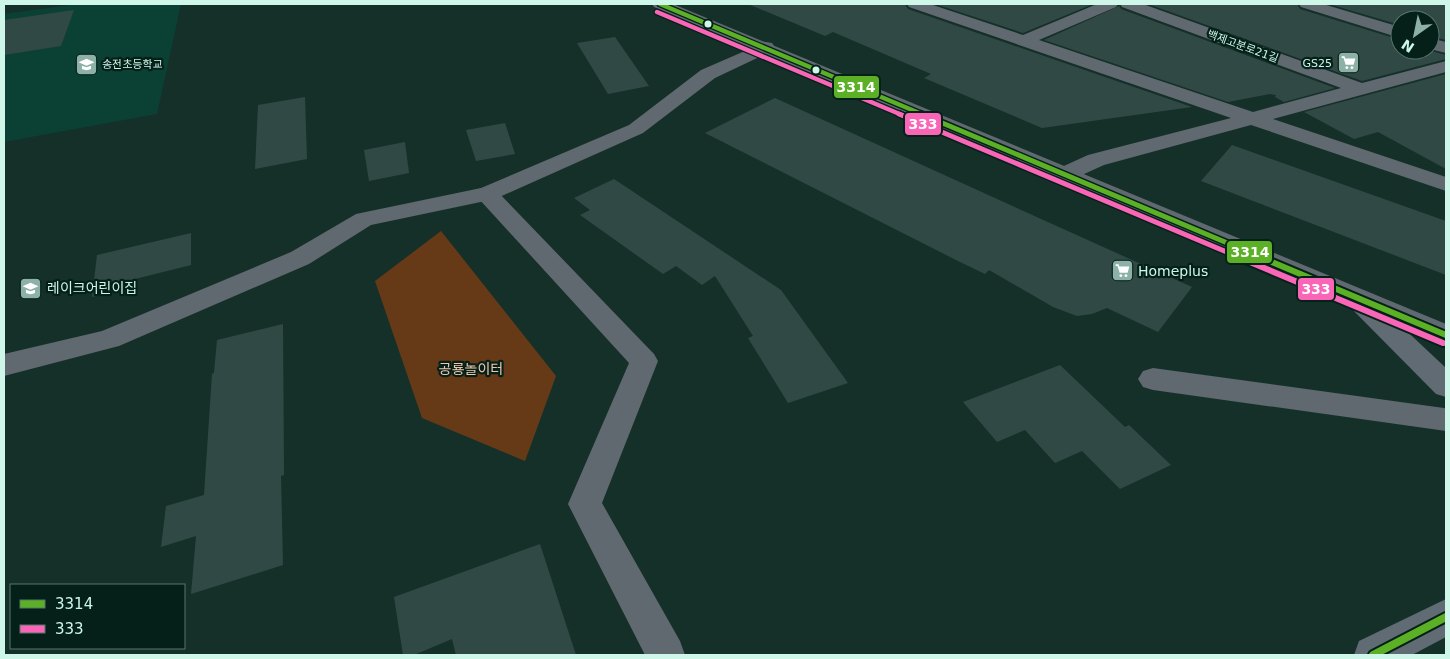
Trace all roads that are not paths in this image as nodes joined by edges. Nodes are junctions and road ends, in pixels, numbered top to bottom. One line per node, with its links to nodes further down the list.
1 (660, 4): 8 (street)
2 (915, 4): 7 (street)
3 (1110, 4): 7 (street)
4 (1128, 4): 10 (street, 백제고분로21길)
5 (1307, 4): 6 (street)
6 (1390, 30)
7 (1025, 40): 11 (street)
8 (766, 47): 12 (street); 14 (street)
9 (1446, 66): 10 (street)
10 (1358, 88): 11 (street)
11 (1252, 118): 12 (street); 13 (street)
12 (1063, 175): 15 (street)
13 (1446, 184)
14 (488, 194): 17 (street); 22 (street)
15 (1355, 297): 16 (street); 19 (main road)
16 (1446, 335)
17 (4, 364)
18 (1153, 379): 20 (street)
19 (1446, 386)
20 (1444, 420)
21 (1446, 617): 23 (main road)
22 (666, 655)
23 (1373, 655)

